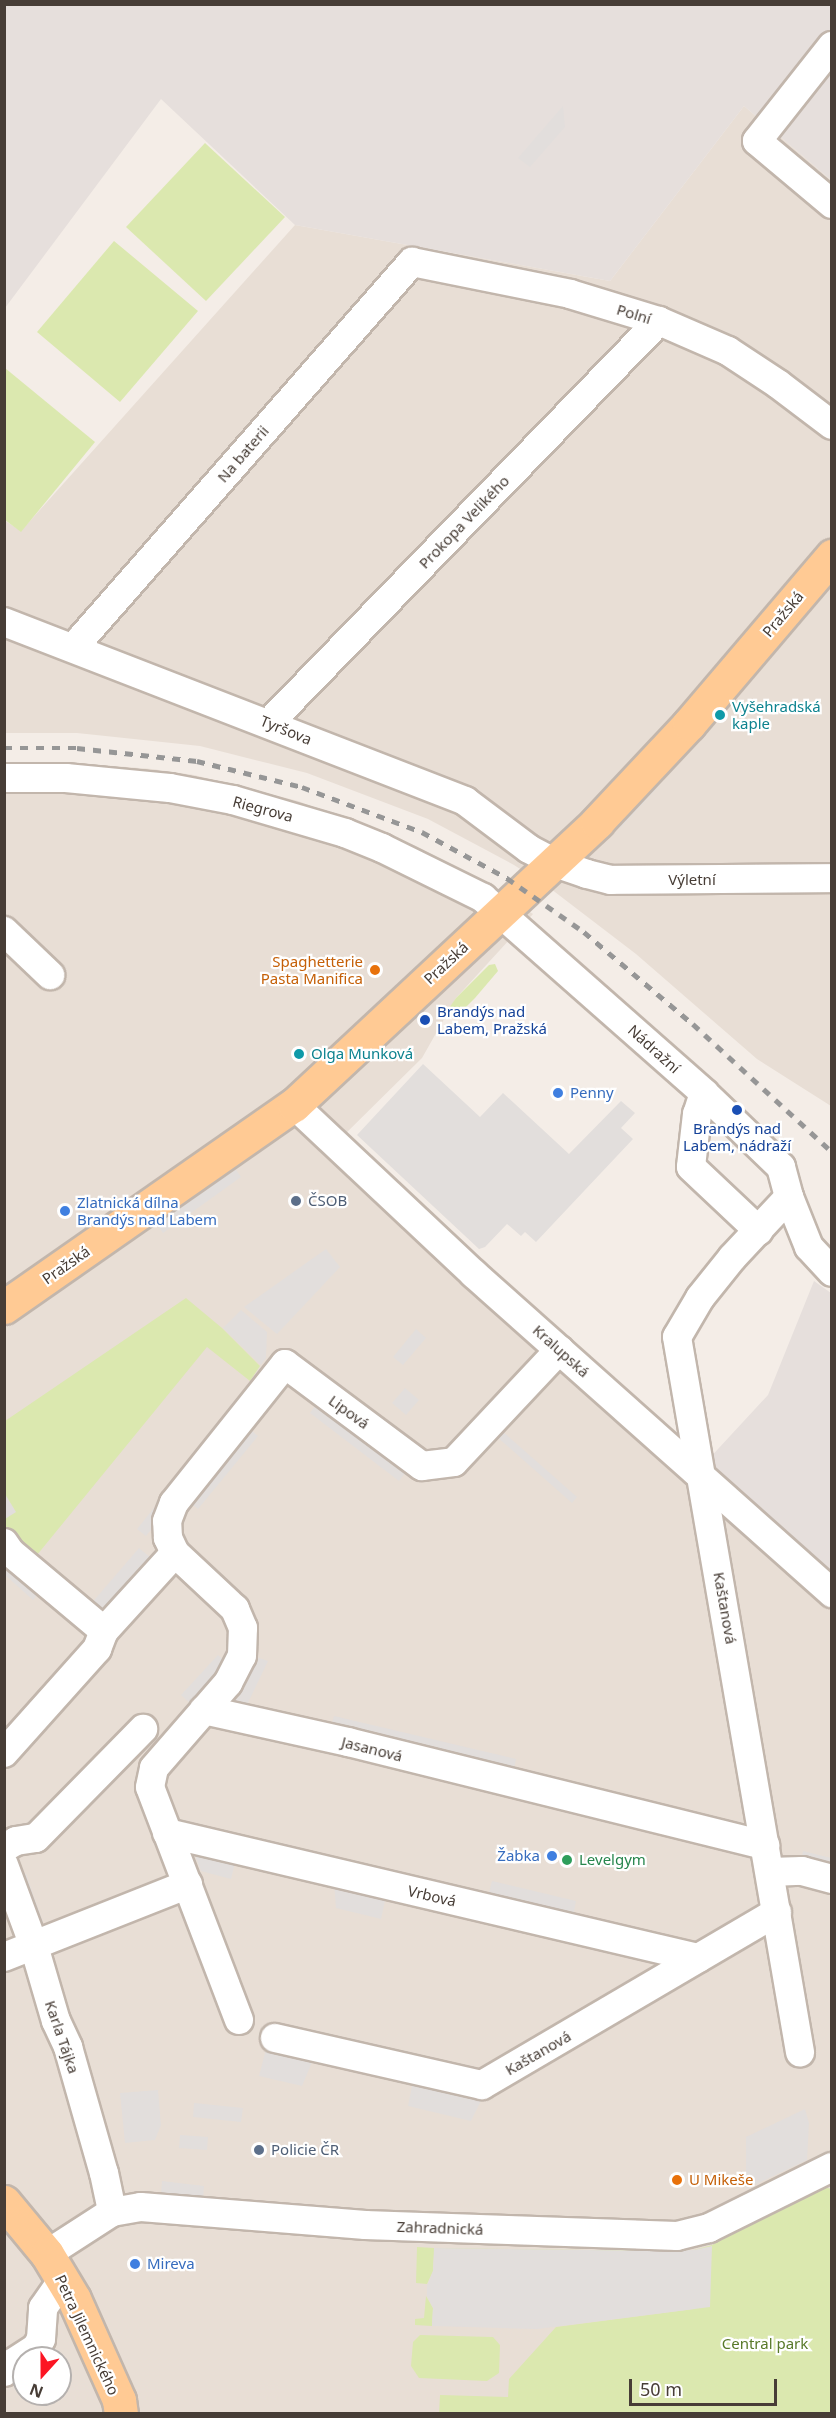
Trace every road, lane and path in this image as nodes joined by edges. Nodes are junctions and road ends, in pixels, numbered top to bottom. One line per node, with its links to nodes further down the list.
1 (831, 46): 2 (street)
2 (831, 204)
3 (412, 262): 4 (street, Polní); 8 (street, Na baterii)
4 (659, 321): 5 (street, Polní); 9 (street, Prokopa Velikého)
5 (831, 425)
6 (831, 556): 11 (main road, Pražská)
7 (4, 622): 8 (street, Tyršova)
8 (76, 649): 9 (street, Tyršova)
9 (269, 723): 11 (street, Tyršova)
10 (4, 778): 13 (street, Riegrova)
11 (555, 863): 12 (street, Výletní); 13 (main road, Pražská)
12 (831, 878)
13 (501, 912): 16 (street, Nádražní); 17 (main road, Pražská)
14 (4, 931): 15 (street)
15 (50, 975)
16 (704, 1093): 18 (street, Nádražní); 19 (street)
17 (294, 1105): 21 (main road, Pražská); 22 (street, Kralupská)
18 (789, 1197): 19 (street); 20 (street, Nádražní)
19 (759, 1231): 23 (street)
20 (831, 1272)
21 (4, 1307)
22 (559, 1350): 23 (street, Kralupská); 25 (street, Lipová)
23 (703, 1480): 26 (street, Kralupská); 33 (street, Kaštanová)
24 (4, 1543): 27 (street)
25 (175, 1552): 27 (street); 28 (street)
26 (831, 1593)
27 (104, 1631): 30 (street)
28 (204, 1710): 31 (street); 33 (street, Jasanová)
29 (143, 1729): 32 (street)
30 (4, 1753)
31 (167, 1833): 36 (street); 40 (street, Vrbová)
32 (4, 1848)
33 (768, 1858): 35 (street, Jasanová); 37 (street, Kaštanová)
34 (4, 1865): 38 (street, Karla Tájka)
35 (831, 1879)
36 (188, 1884): 38 (street); 41 (street)
37 (777, 1912): 40 (street, Kaštanová); 43 (street, Kaštanová)
38 (34, 1946): 39 (street); 46 (street, Karla Tájka)
39 (4, 1957)
40 (698, 1958): 42 (street, Kaštanová)
41 (239, 2020)
42 (275, 2038)
43 (800, 2052)
44 (831, 2167): 46 (street, Zahradnická)
45 (4, 2202): 47 (main road, Petra Jilemnického)
46 (112, 2212): 47 (street, Zahradnická)
47 (55, 2267): 48 (street); 49 (main road, Petra Jilemnického)
48 (4, 2372)
49 (121, 2414)

